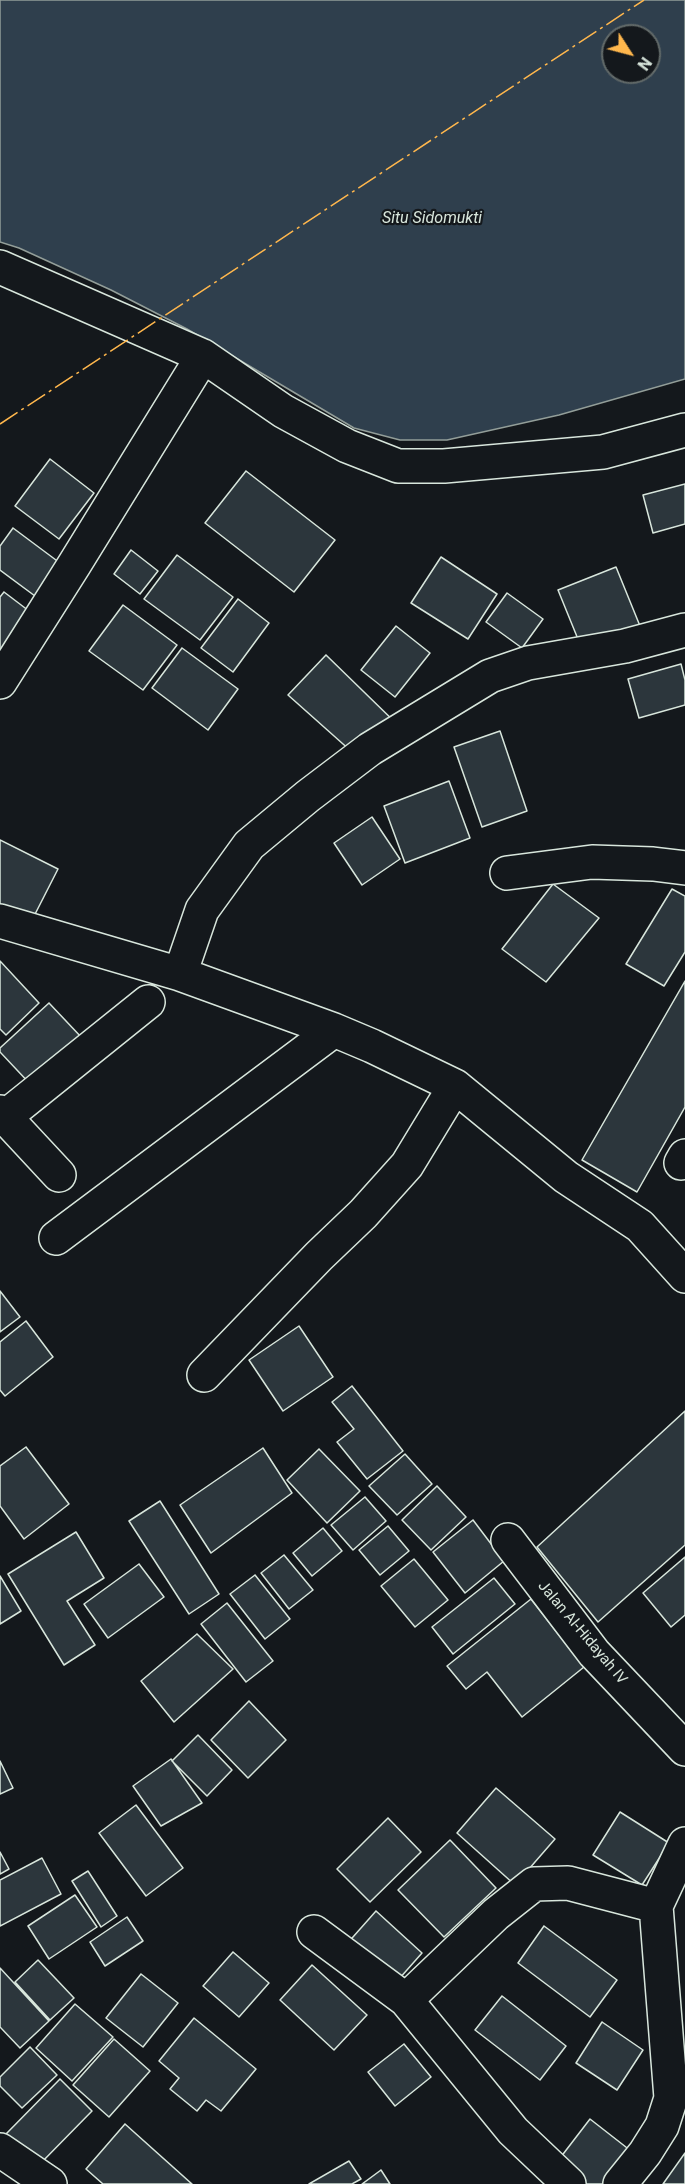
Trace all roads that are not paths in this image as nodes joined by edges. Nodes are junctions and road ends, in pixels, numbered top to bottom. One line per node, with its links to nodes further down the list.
1 (0, 267): 2 (street)
2 (203, 356): 3 (street); 5 (street)
3 (685, 430)
4 (685, 630): 9 (street)
5 (0, 682)
6 (685, 868): 7 (street)
7 (507, 873)
8 (0, 921): 9 (street)
9 (180, 974): 11 (street)
10 (148, 1002): 13 (street)
11 (334, 1030): 12 (street); 15 (street)
12 (455, 1086): 16 (street); 17 (street)
13 (2, 1114): 14 (street)
14 (58, 1174)
15 (56, 1238)
16 (685, 1276)
17 (204, 1375)
18 (508, 1540): 19 (street, Jalan Al-Hidayah IV)
19 (685, 1749)
20 (684, 1850): 21 (street)
21 (656, 1906): 23 (street); 27 (street)
22 (314, 1932): 23 (street)
23 (406, 2000): 26 (street)
24 (0, 2150): 25 (street)
25 (50, 2184)
26 (569, 2184)
27 (620, 2184)

